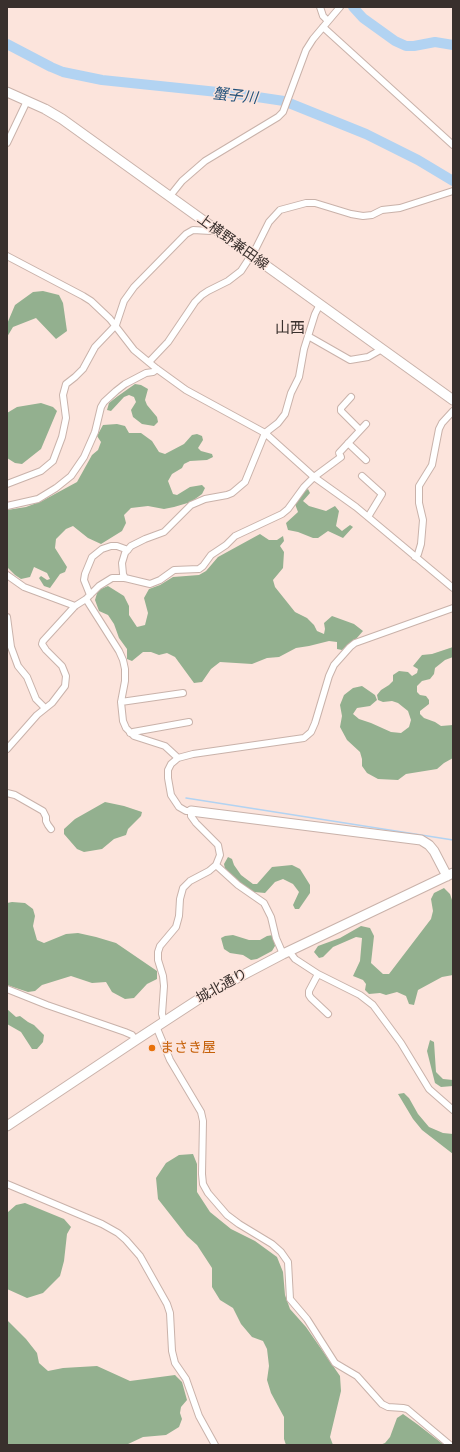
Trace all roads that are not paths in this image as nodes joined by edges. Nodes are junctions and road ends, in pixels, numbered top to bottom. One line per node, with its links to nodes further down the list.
1 (320, 7): 3 (street)
2 (340, 7): 3 (street)
3 (328, 21): 4 (street)
4 (323, 27): 8 (street); 10 (street)
5 (7, 92): 6 (street, 上横野兼田線)
6 (27, 101): 7 (street); 10 (street, 上横野兼田線)
7 (7, 143)
8 (453, 145)
9 (453, 191): 13 (street)
10 (170, 196): 11 (street, 上横野兼田線)
11 (216, 230): 13 (street, 上横野兼田線); 15 (street)
12 (7, 256): 15 (street)
13 (252, 256): 14 (street, 上横野兼田線); 18 (street)
14 (320, 304): 16 (street); 17 (street, 上横野兼田線)
15 (116, 325): 18 (street); 30 (street)
16 (308, 336): 17 (street); 25 (street)
17 (382, 349): 21 (street, 上横野兼田線)
18 (149, 362): 19 (street)
19 (157, 369): 25 (street); 31 (street)
20 (351, 397): 24 (street)
21 (453, 400)
22 (453, 411): 34 (street)
23 (366, 424): 24 (street)
24 (360, 430): 26 (street)
25 (265, 433): 29 (street); 33 (street)
26 (348, 443): 27 (street); 29 (street)
27 (366, 460)
28 (362, 476): 32 (street)
29 (314, 477): 32 (street); 36 (street)
30 (7, 484)
31 (7, 506)
32 (368, 517): 34 (street)
33 (128, 550): 36 (street); 38 (street)
34 (415, 557): 37 (street)
35 (7, 575): 39 (street)
36 (125, 578): 38 (street)
37 (453, 588)
38 (88, 597): 39 (street); 43 (street)
39 (75, 606): 44 (street)
40 (453, 608): 48 (street)
41 (7, 617): 44 (street)
42 (183, 693): 43 (street)
43 (121, 702): 46 (street)
44 (45, 708): 47 (street)
45 (189, 722): 46 (street)
46 (130, 733): 48 (street)
47 (7, 749)
48 (178, 758): 50 (street)
49 (7, 793): 51 (street)
50 (191, 811): 52 (street); 53 (street)
51 (51, 829)
52 (216, 865): 54 (street); 58 (street)
53 (450, 874): 54 (street, 城北通り)
54 (286, 952): 55 (street); 58 (street, 城北通り)
55 (318, 974): 57 (street); 61 (street)
56 (7, 989): 60 (street)
57 (328, 1014)
58 (164, 1021): 59 (street, 城北通り)
59 (156, 1026): 60 (street, 城北通り); 65 (street)
60 (136, 1040): 62 (street, 城北通り)
61 (453, 1110)
62 (7, 1126)
63 (7, 1184): 64 (street)
64 (215, 1445)
65 (450, 1445)

